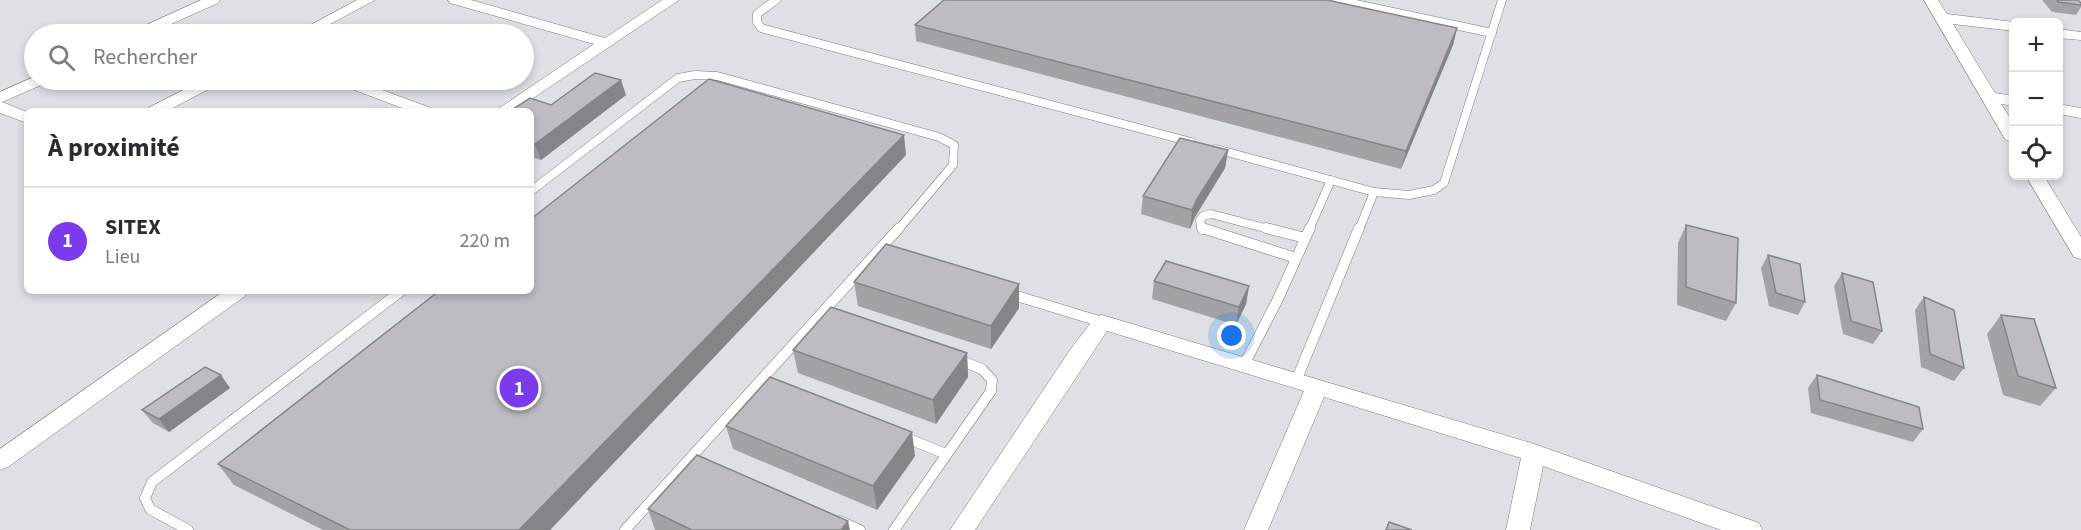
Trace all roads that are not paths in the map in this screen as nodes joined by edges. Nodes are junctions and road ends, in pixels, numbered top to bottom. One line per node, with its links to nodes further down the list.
1 (213, 0): 10 (street)
2 (368, 0): 11 (street)
3 (455, 0): 16 (street)
4 (672, 0): 16 (street)
5 (776, 0): 31 (lane)
6 (1337, 0): 13 (lane)
7 (1502, 0): 13 (lane)
8 (1931, 0): 9 (street)
9 (1942, 18): 12 (street); 20 (street)
10 (160, 24)
11 (321, 24)
12 (2009, 26)
13 (1492, 33): 36 (lane)
14 (2063, 34): 15 (street)
15 (2081, 36)
16 (607, 43): 26 (street)
17 (24, 87): 21 (street)
18 (195, 90): 24 (street)
19 (369, 90): 25 (street)
20 (1988, 97): 22 (street); 30 (street)
21 (0, 98)
22 (2009, 100)
23 (0, 107): 29 (street)
24 (160, 108)
25 (418, 108)
26 (508, 108)
27 (2063, 110): 28 (street)
28 (2081, 113)
29 (24, 117)
30 (2009, 132)
31 (1195, 143)
32 (1206, 146): 33 (lane)
33 (1331, 180): 36 (lane); 38 (lane)
34 (2038, 180): 37 (street)
35 (534, 189): 39 (lane)
36 (1374, 192): 52 (lane)
37 (2073, 227): 40 (street)
38 (1305, 238): 42 (lane); 42 (lane)
39 (878, 253): 41 (lane); 46 (lane)
40 (2081, 253)
41 (890, 256)
42 (1296, 258): 50 (lane)
43 (1002, 291): 48 (lane)
44 (234, 294): 57 (street)
45 (397, 294): 59 (lane)
46 (823, 313): 47 (lane); 51 (lane)
47 (834, 317)
48 (1102, 322): 50 (street); 63 (street)
49 (950, 358): 56 (lane)
50 (1244, 365): 52 (street)
51 (761, 381): 53 (lane); 60 (lane)
52 (1306, 384): 55 (street); 64 (street)
53 (772, 386)
54 (892, 432): 56 (lane)
55 (1534, 453): 65 (street); 66 (street)
56 (946, 454): 62 (lane)
57 (0, 461)
58 (828, 516): 61 (lane)
59 (188, 530)
60 (625, 530)
61 (860, 530)
62 (894, 530)
63 (962, 530)
64 (1256, 530)
65 (1518, 530)
66 (1750, 530)

